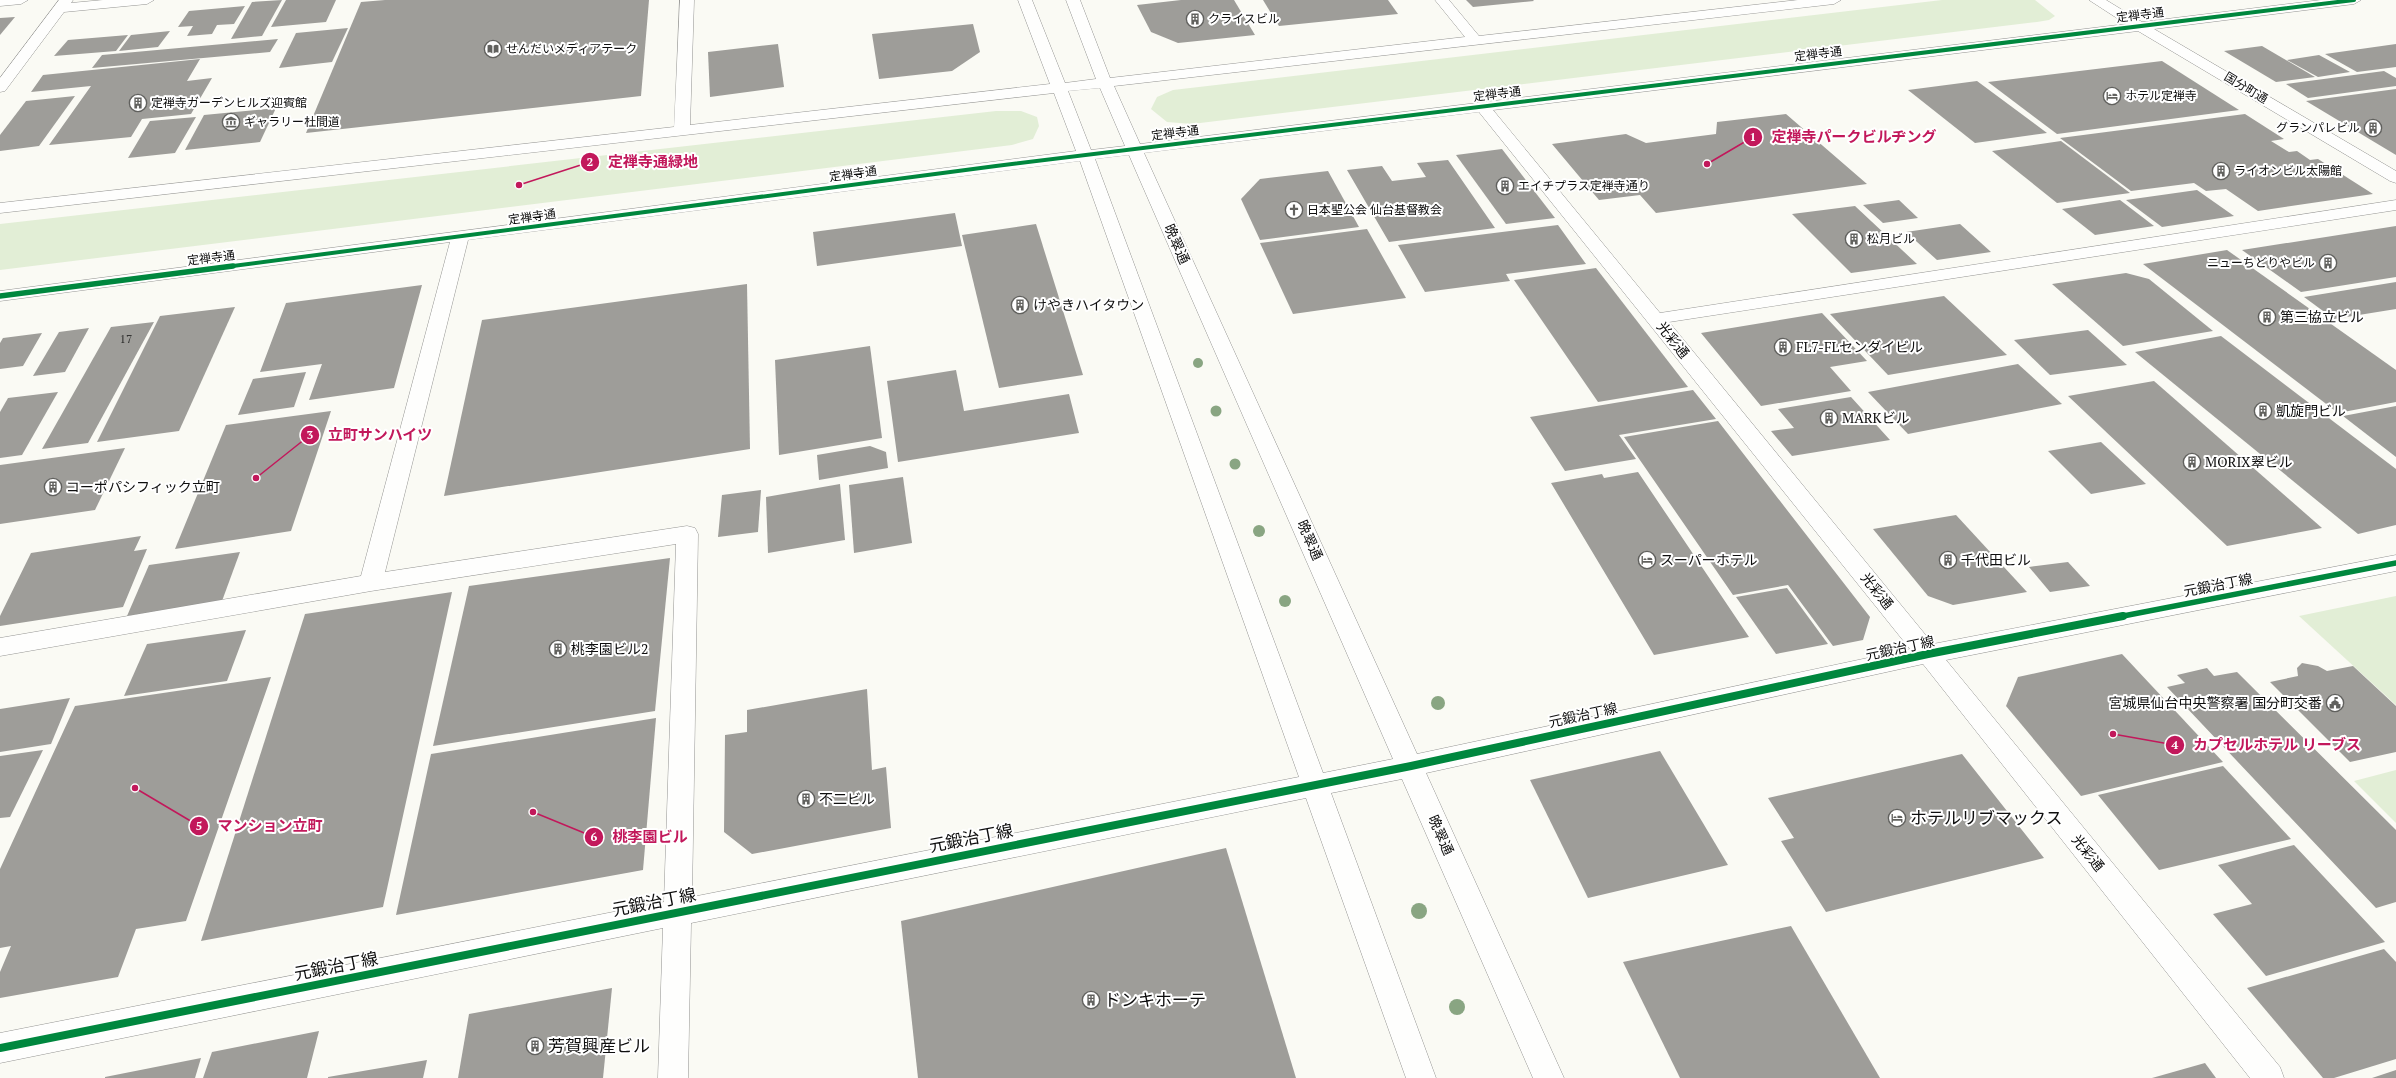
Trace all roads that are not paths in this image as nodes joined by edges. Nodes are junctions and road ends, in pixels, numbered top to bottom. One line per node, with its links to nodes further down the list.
1 (21, 0): 10 (street)
2 (146, 0): 11 (street)
3 (687, 0): 18 (street)
4 (1024, 0): 15 (street)
5 (1073, 0): 14 (street, 晩翠通)
6 (1442, 0): 13 (street)
7 (1834, 0): 13 (street)
8 (2096, 0): 12 (street, 国分町通)
9 (2354, 0): 12 (street, 定禅寺通)
10 (0, 2)
11 (63, 4): 16 (street)
12 (2141, 26): 17 (street, 定禅寺通); 21 (street, 国分町通)
13 (1475, 40): 14 (street)
14 (1104, 82): 15 (street); 19 (street, 晩翠通)
15 (1059, 87): 18 (street); 20 (street)
16 (0, 88)
17 (1483, 107): 19 (street, 定禅寺通); 26 (street, 光彩通)
18 (682, 132): 23 (street)
19 (1134, 149): 20 (street, 定禅寺通); 31 (street, 晩翠通)
20 (1086, 155): 24 (street, 定禅寺通); 32 (street)
21 (2396, 178)
22 (2396, 205): 26 (street)
23 (0, 208)
24 (460, 237): 25 (street, 定禅寺通); 28 (street)
25 (0, 296)
26 (1655, 319): 30 (street, 光彩通)
27 (2396, 563): 30 (street, 元鍛治丁線)
28 (371, 583): 29 (street); 33 (street)
29 (0, 647)
30 (1928, 654): 31 (street, 元鍛治丁線); 38 (street, 光彩通)
31 (1411, 766): 32 (street, 元鍛治丁線); 37 (street, 晩翠通)
32 (1312, 784): 33 (street, 元鍛治丁線); 36 (street)
33 (679, 911): 34 (street, 元鍛治丁線); 35 (street)
34 (0, 1048)
35 (673, 1078)
36 (1421, 1078)
37 (1549, 1078)
38 (2269, 1078)

